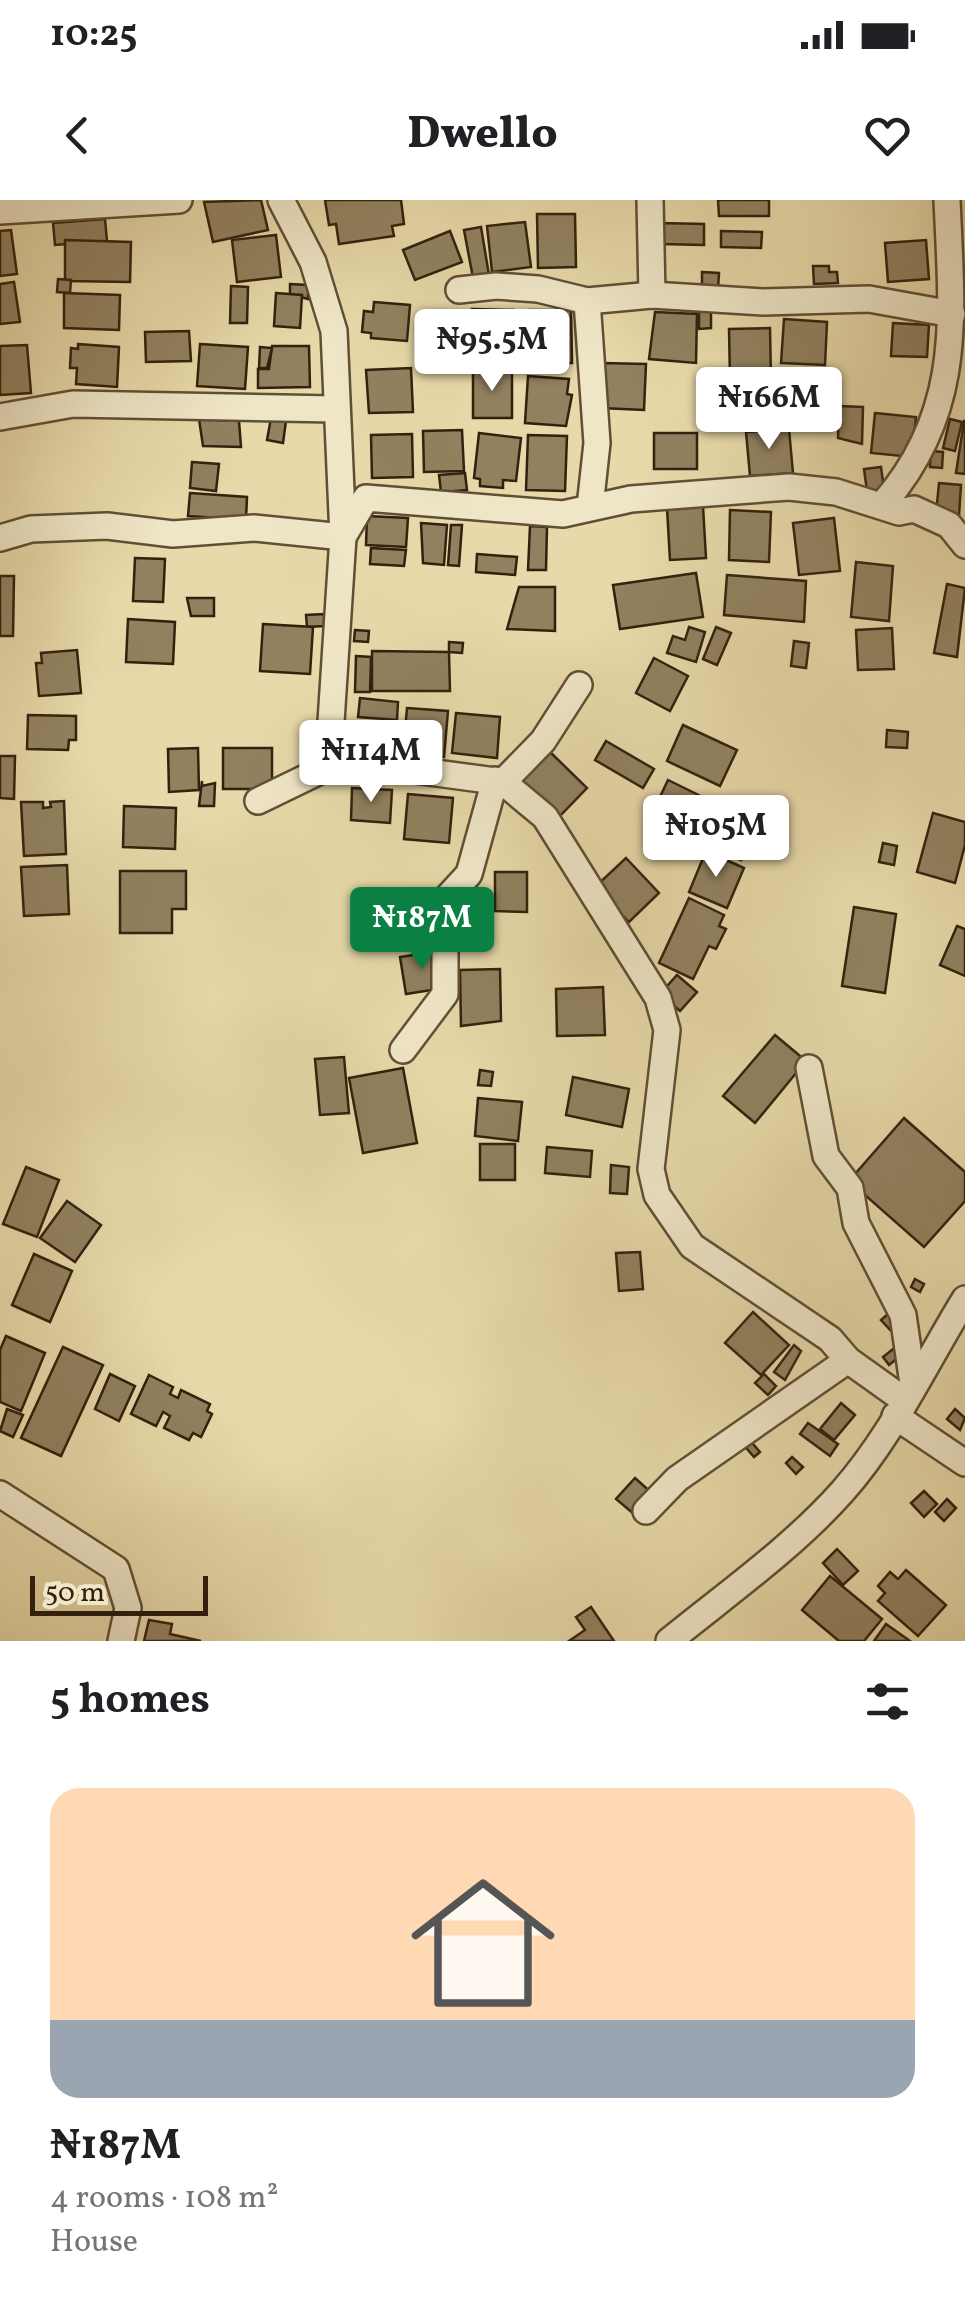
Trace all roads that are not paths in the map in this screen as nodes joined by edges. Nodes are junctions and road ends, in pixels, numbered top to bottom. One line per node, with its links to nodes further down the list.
1 (179, 200): 5 (street)
2 (281, 200): 10 (street)
3 (650, 200): 7 (street)
4 (947, 200): 9 (street)
5 (0, 212)
6 (459, 290): 8 (street)
7 (652, 294): 8 (street); 9 (street)
8 (587, 301): 13 (street)
9 (952, 314): 12 (street)
10 (335, 409): 11 (street); 14 (street)
11 (0, 417)
12 (882, 504): 13 (street); 16 (street)
13 (590, 507): 14 (street)
14 (343, 537): 15 (street); 18 (street)
15 (0, 538)
16 (965, 544)
17 (578, 685): 19 (street)
18 (357, 754): 19 (street); 20 (street)
19 (499, 781): 21 (street); 24 (street)
20 (258, 801)
21 (403, 1050)
22 (808, 1068): 25 (street)
23 (965, 1298): 25 (street)
24 (848, 1360): 25 (street); 28 (street)
25 (904, 1400): 26 (street); 30 (street)
26 (965, 1463)
27 (0, 1494): 29 (street)
28 (646, 1511)
29 (121, 1641)
30 (669, 1641)

